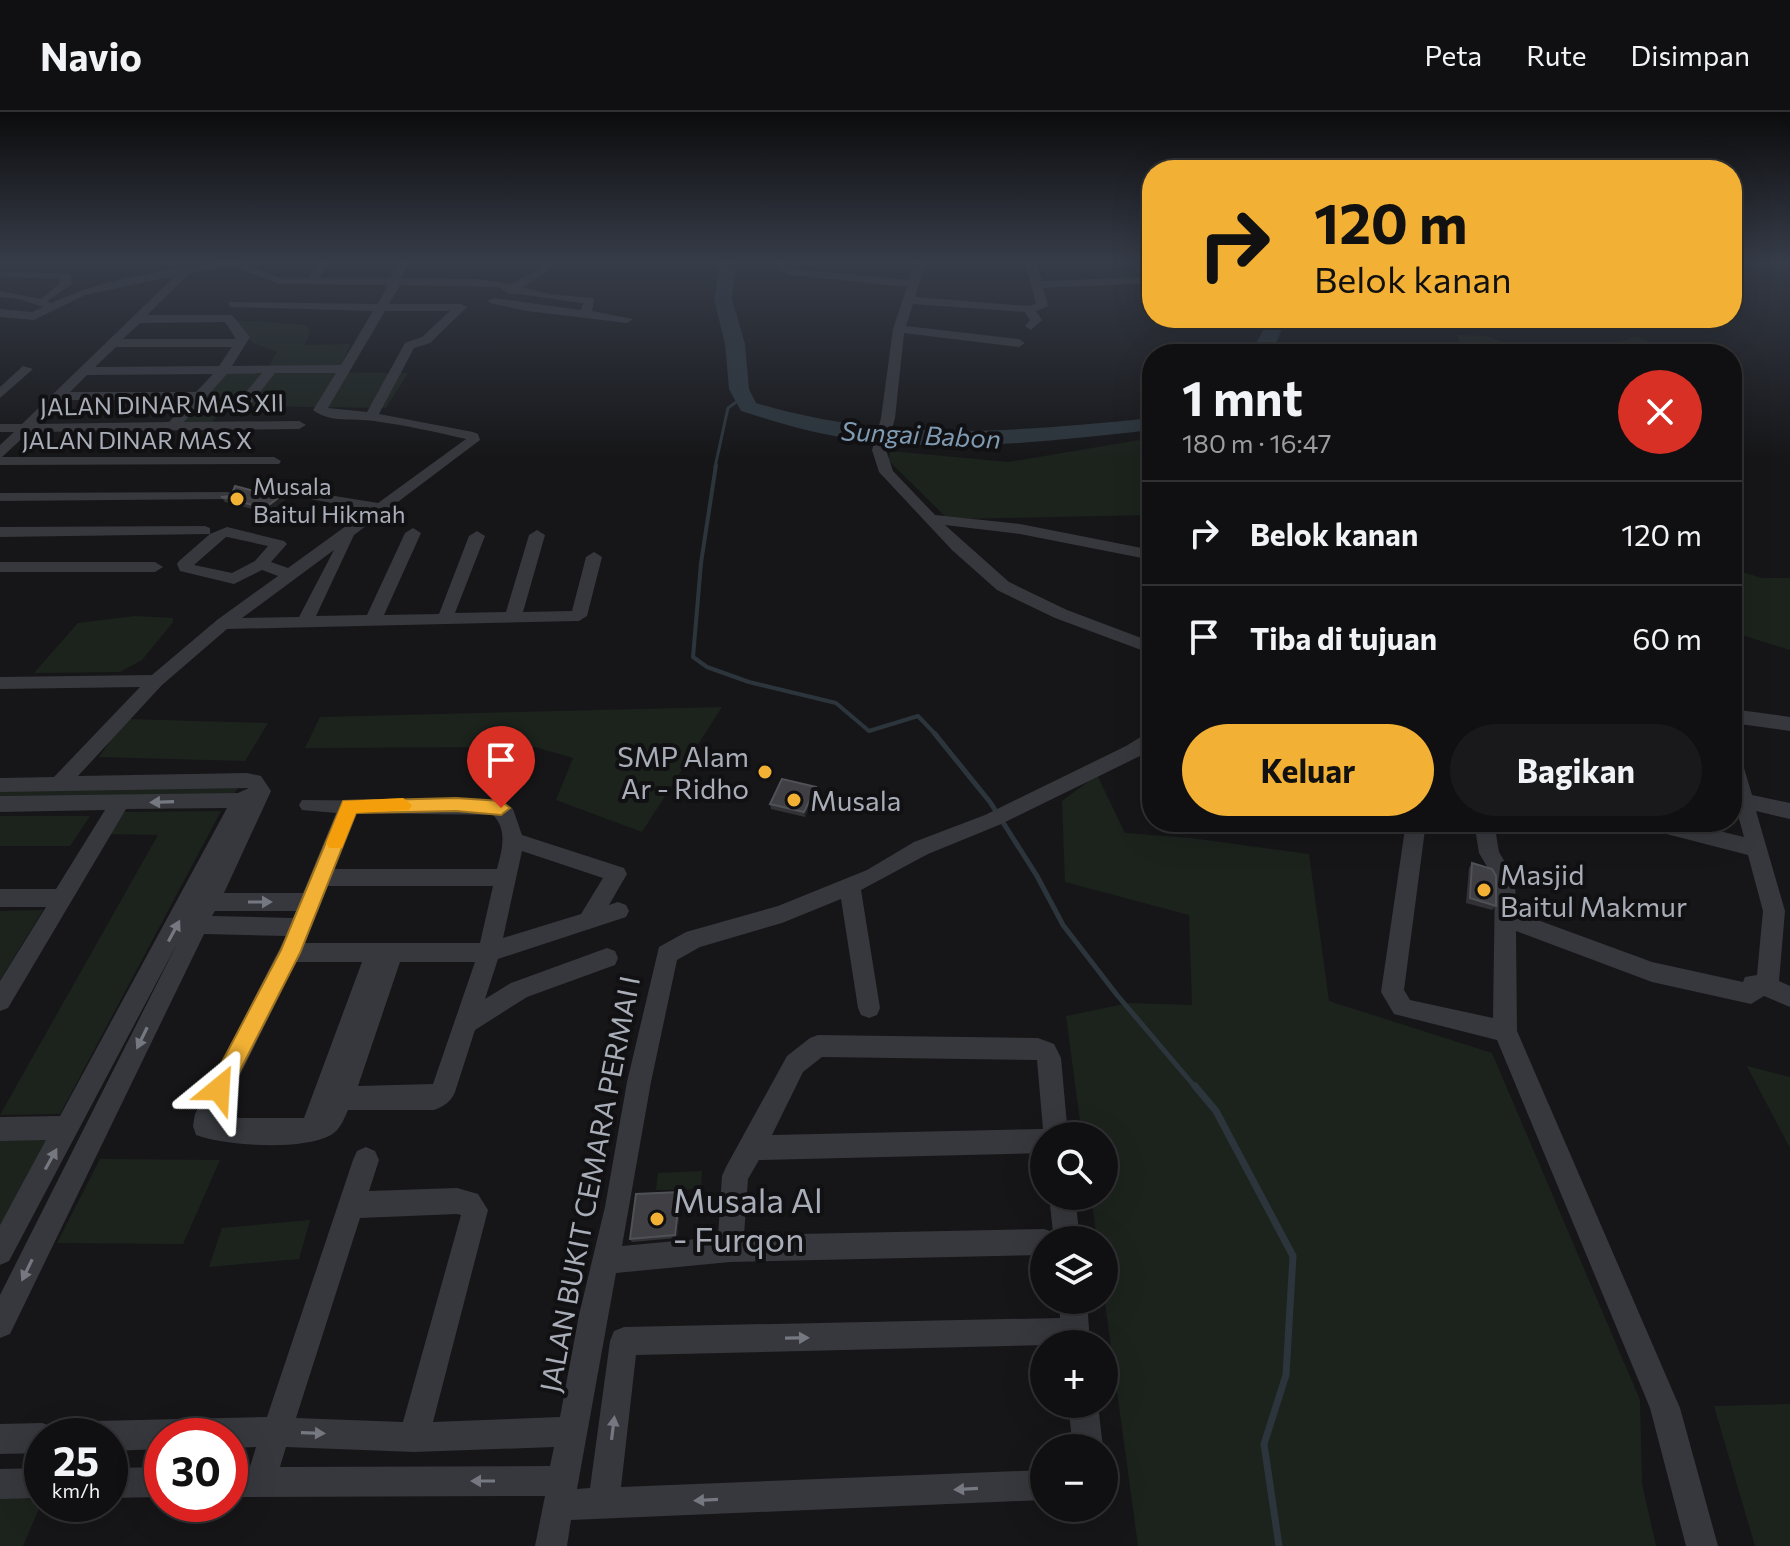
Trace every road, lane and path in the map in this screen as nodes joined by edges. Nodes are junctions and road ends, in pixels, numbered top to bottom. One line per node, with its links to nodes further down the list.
1 (130, 327): 6 (street)
2 (237, 327): 7 (street)
3 (368, 327): 11 (street)
4 (441, 327): 18 (street)
5 (899, 329): 8 (street); 30 (street)
6 (113, 343): 7 (street); 13 (street)
7 (242, 343): 12 (street)
8 (1019, 343)
9 (27, 369): 14 (street)
10 (272, 369): 11 (street); 12 (street); 17 (street)
11 (344, 369): 18 (street)
12 (223, 370): 13 (street); 16 (street)
13 (84, 371): 15 (street)
14 (0, 394)
15 (59, 396): 16 (street); 22 (street)
16 (198, 396): 20 (street)
17 (241, 407)
18 (371, 416): 29 (street)
19 (299, 425): 20 (street, JALAN DINAR MAS XII)
20 (173, 426): 22 (street, JALAN DINAR MAS XII)
21 (0, 428): 22 (street, JALAN DINAR MAS XII)
22 (24, 428): 23 (street)
23 (0, 453)
24 (0, 461): 25 (street, JALAN DINAR MAS X)
25 (274, 461)
26 (284, 490): 29 (street)
27 (227, 496): 28 (street)
28 (0, 497)
29 (383, 508): 33 (street)
30 (931, 519): 37 (street); 48 (street)
31 (205, 531): 32 (street)
32 (0, 532)
33 (350, 532): 42 (street); 46 (street)
34 (413, 533): 45 (street)
35 (537, 535): 43 (street)
36 (477, 536): 44 (street)
37 (1142, 553)
38 (594, 557): 43 (street)
39 (261, 564): 39 (street); 42 (street)
40 (0, 567): 41 (street)
41 (155, 567)
42 (291, 575): 47 (street)
43 (513, 618): 44 (street)
44 (445, 619): 45 (street)
45 (373, 621): 46 (street)
46 (305, 622): 47 (street)
47 (223, 624): 49 (street)
48 (1142, 644)
49 (156, 681): 50 (street); 55 (street)
50 (0, 683)
51 (1742, 717): 52 (street)
52 (1790, 724)
53 (1142, 754): 71 (street, JALAN BUKIT CEMARA PERMAI I)
54 (0, 785): 55 (street)
55 (58, 785): 57 (street)
56 (1742, 789): 58 (street)
57 (250, 796): 60 (street, one-way to 60); 74 (street); 86 (street, one-way to 57)
58 (1746, 801): 63 (street); 68 (street)
59 (0, 804): 60 (street)
60 (119, 804): 73 (street)
61 (309, 805): 62 (street)
62 (349, 806): 67 (street); 69 (street)
63 (1790, 811)
64 (1415, 832): 91 (street)
65 (1486, 832): 77 (street)
66 (1691, 832): 68 (street)
67 (514, 840): 70 (street); 78 (street)
68 (1758, 849): 85 (street)
69 (322, 877): 70 (street); 75 (street)
70 (505, 878): 81 (street)
71 (850, 886): 89 (street); 104 (street, JALAN BUKIT CEMARA PERMAI I)
72 (0, 898): 73 (street)
73 (60, 898): 88 (street)
74 (209, 902): 75 (street, one-way to 75); 79 (street)
75 (311, 902): 80 (street)
76 (618, 911): 78 (street)
77 (1506, 918): 85 (street); 91 (street)
78 (587, 922): 81 (street)
79 (198, 925): 80 (street); 86 (street)
80 (301, 927): 82 (street)
81 (489, 952): 83 (street); 90 (street)
82 (290, 953): 83 (street); 95 (street)
83 (384, 954): 92 (street); 95 (street)
84 (607, 958): 90 (street)
85 (1767, 986): 87 (street)
86 (154, 991): 94 (street); 105 (street, one-way to 105)
87 (1790, 997)
88 (0, 1001)
89 (869, 1008)
90 (466, 1023): 92 (street)
91 (1505, 1031): 121 (street)
92 (341, 1098): 95 (street)
93 (1055, 1122): 98 (street)
94 (68, 1128): 96 (street); 103 (street, one-way to 94)
95 (313, 1128)
96 (0, 1129)
97 (1030, 1141): 98 (street)
98 (752, 1148): 102 (street)
99 (366, 1160): 100 (street)
100 (351, 1205): 107 (street); 110 (street)
101 (1030, 1242): 102 (street)
102 (730, 1249): 104 (street)
103 (0, 1252)
104 (605, 1261): 108 (street, JALAN BUKIT CEMARA PERMAI I)
105 (0, 1324)
106 (1030, 1338): 119 (street, one-way to 106)
107 (276, 1432): 109 (street); 110 (street, one-way to 110); 113 (street)
108 (570, 1432): 110 (street); 118 (street, JALAN BUKIT CEMARA PERMAI I)
109 (128, 1435)
110 (414, 1437)
111 (24, 1438): 112 (street)
112 (0, 1439)
113 (248, 1477)
114 (248, 1482): 118 (street, one-way to 114)
115 (24, 1483): 116 (street)
116 (0, 1484)
117 (1030, 1486): 119 (street, one-way to 119)
118 (559, 1493): 119 (street); 120 (street, JALAN BUKIT CEMARA PERMAI I)
119 (603, 1505)
120 (551, 1546)
121 (1702, 1546)

